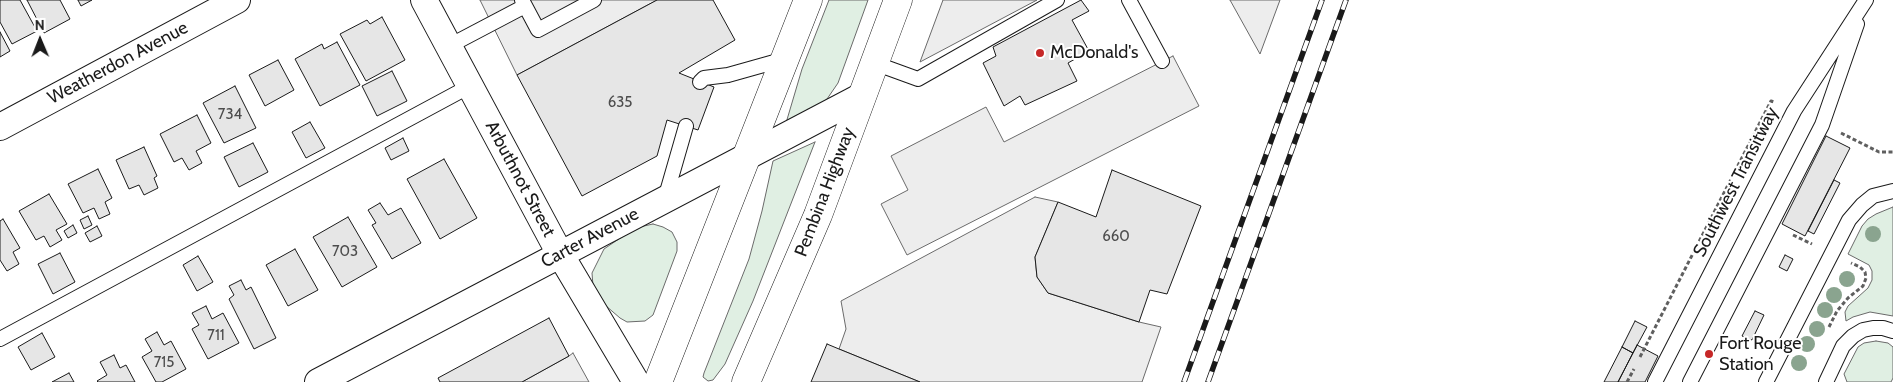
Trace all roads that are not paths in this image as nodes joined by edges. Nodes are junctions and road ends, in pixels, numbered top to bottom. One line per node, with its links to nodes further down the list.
1 (237, 0): 18 (street, Weatherdon Avenue)
2 (424, 0): 10 (street, Arbuthnot Street)
3 (594, 0): 8 (lane)
4 (808, 0): 11 (main road)
5 (898, 0): 13 (main road, Pembina Highway)
6 (1057, 0): 13 (lane)
7 (1129, 0): 12 (lane)
8 (523, 3): 10 (lane)
9 (1864, 3): 29 (lane, Southwest Transitway); 30 (lane, Southwest Transitway)
10 (449, 46): 15 (street, Arbuthnot Street)
11 (786, 58): 14 (lane); 19 (main road)
12 (1162, 61)
13 (874, 63): 16 (main road, Pembina Highway)
14 (700, 82)
15 (470, 86): 22 (street, Arbuthnot Street); 24 (lane)
16 (862, 96): 19 (street, Carter Avenue); 28 (main road, Pembina Highway)
17 (686, 126): 21 (lane)
18 (0, 127)
19 (748, 156): 21 (street, Carter Avenue); 27 (main road)
20 (1893, 191): 31 (lane)
21 (665, 199): 22 (street, Carter Avenue)
22 (560, 254): 25 (street, Carter Avenue); 26 (street, Arbuthnot Street)
23 (1893, 331): 32 (lane)
24 (0, 339)
25 (318, 382)
26 (636, 382)
27 (658, 382)
28 (746, 382)
29 (1654, 382)
30 (1690, 382)
31 (1766, 382)
32 (1826, 382)

